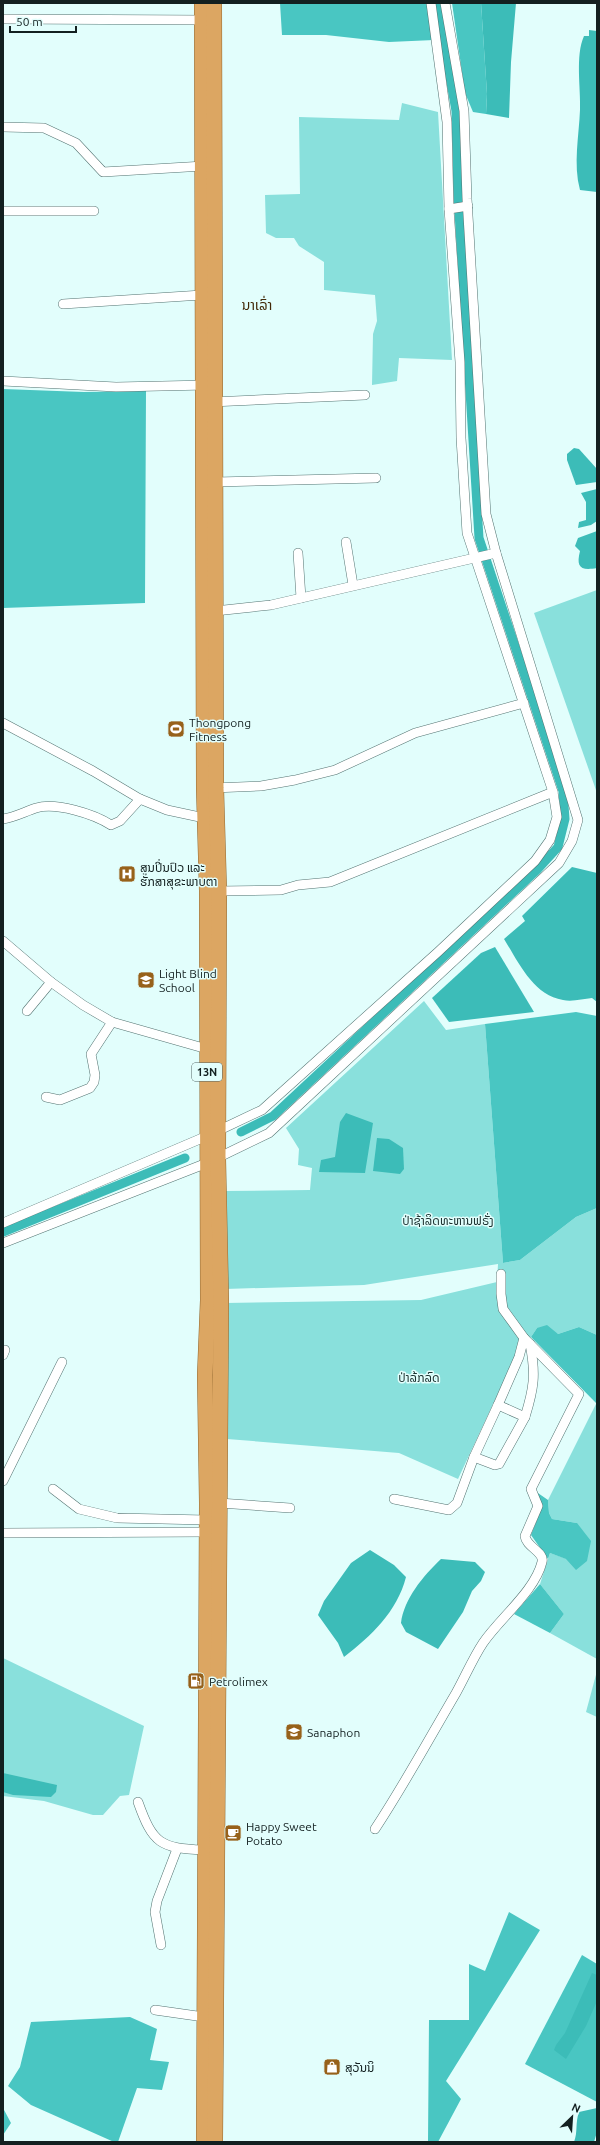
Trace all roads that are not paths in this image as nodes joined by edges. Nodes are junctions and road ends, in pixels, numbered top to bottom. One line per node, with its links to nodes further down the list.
1 (202, 3): 6 (highway, 13N)
2 (214, 3): 6 (highway, 13N)
3 (431, 3): 10 (street)
4 (445, 3): 9 (street)
5 (3, 19): 6 (street)
6 (208, 20): 8 (highway, 13N); 16 (highway, 13N)
7 (3, 127): 8 (street)
8 (204, 166): 13 (highway, 13N)
9 (468, 206): 10 (street); 23 (street)
10 (449, 209): 24 (street)
11 (3, 211): 12 (street)
12 (94, 211)
13 (202, 295): 14 (street); 16 (highway, 13N)
14 (63, 304)
15 (3, 381): 16 (street)
16 (209, 385): 18 (highway, 13N)
17 (365, 395): 18 (street)
18 (210, 402): 20 (highway, 13N); 30 (highway, 13N)
19 (376, 478): 20 (street)
20 (216, 482): 27 (highway, 13N)
21 (346, 542): 25 (street)
22 (298, 553): 26 (street)
23 (494, 553): 24 (street); 43 (street)
24 (478, 556): 25 (street); 28 (street)
25 (353, 585): 26 (street)
26 (301, 598): 27 (street)
27 (215, 611): 30 (highway, 13N)
28 (524, 703): 30 (street); 31 (street)
29 (3, 723): 32 (street)
30 (210, 788): 34 (highway, 13N)
31 (553, 792): 35 (street); 42 (street)
32 (140, 799): 33 (street); 34 (street)
33 (3, 819)
34 (211, 819): 35 (highway, 13N); 40 (highway, 13N)
35 (218, 891): 42 (highway, 13N)
36 (3, 941): 37 (street)
37 (51, 982): 38 (street); 39 (street)
38 (26, 1011)
39 (112, 1022): 40 (street); 41 (street)
40 (207, 1048): 42 (highway, 13N)
41 (46, 1097)
42 (213, 1133): 43 (highway, 13N); 44 (street)
43 (213, 1160): 45 (street); 55 (highway, 13N); 57 (highway, 13N)
44 (3, 1222)
45 (3, 1243)
46 (501, 1274): 47 (street)
47 (527, 1341): 49 (street); 50 (street); 60 (street)
48 (62, 1362): 52 (street)
49 (498, 1405): 50 (street); 51 (street)
50 (525, 1417): 51 (street)
51 (474, 1458): 54 (street)
52 (3, 1481)
53 (53, 1489): 57 (street)
54 (394, 1499)
55 (219, 1503): 56 (street); 67 (highway, 13N)
56 (290, 1508)
57 (206, 1526): 58 (street); 62 (highway, 13N)
58 (3, 1533)
59 (138, 1802): 61 (street)
60 (375, 1829)
61 (177, 1849): 62 (street); 63 (street)
62 (204, 1850): 65 (highway, 13N)
63 (161, 1945)
64 (155, 2010): 65 (street)
65 (204, 2018): 66 (highway, 13N)
66 (204, 2142)
67 (215, 2142)

